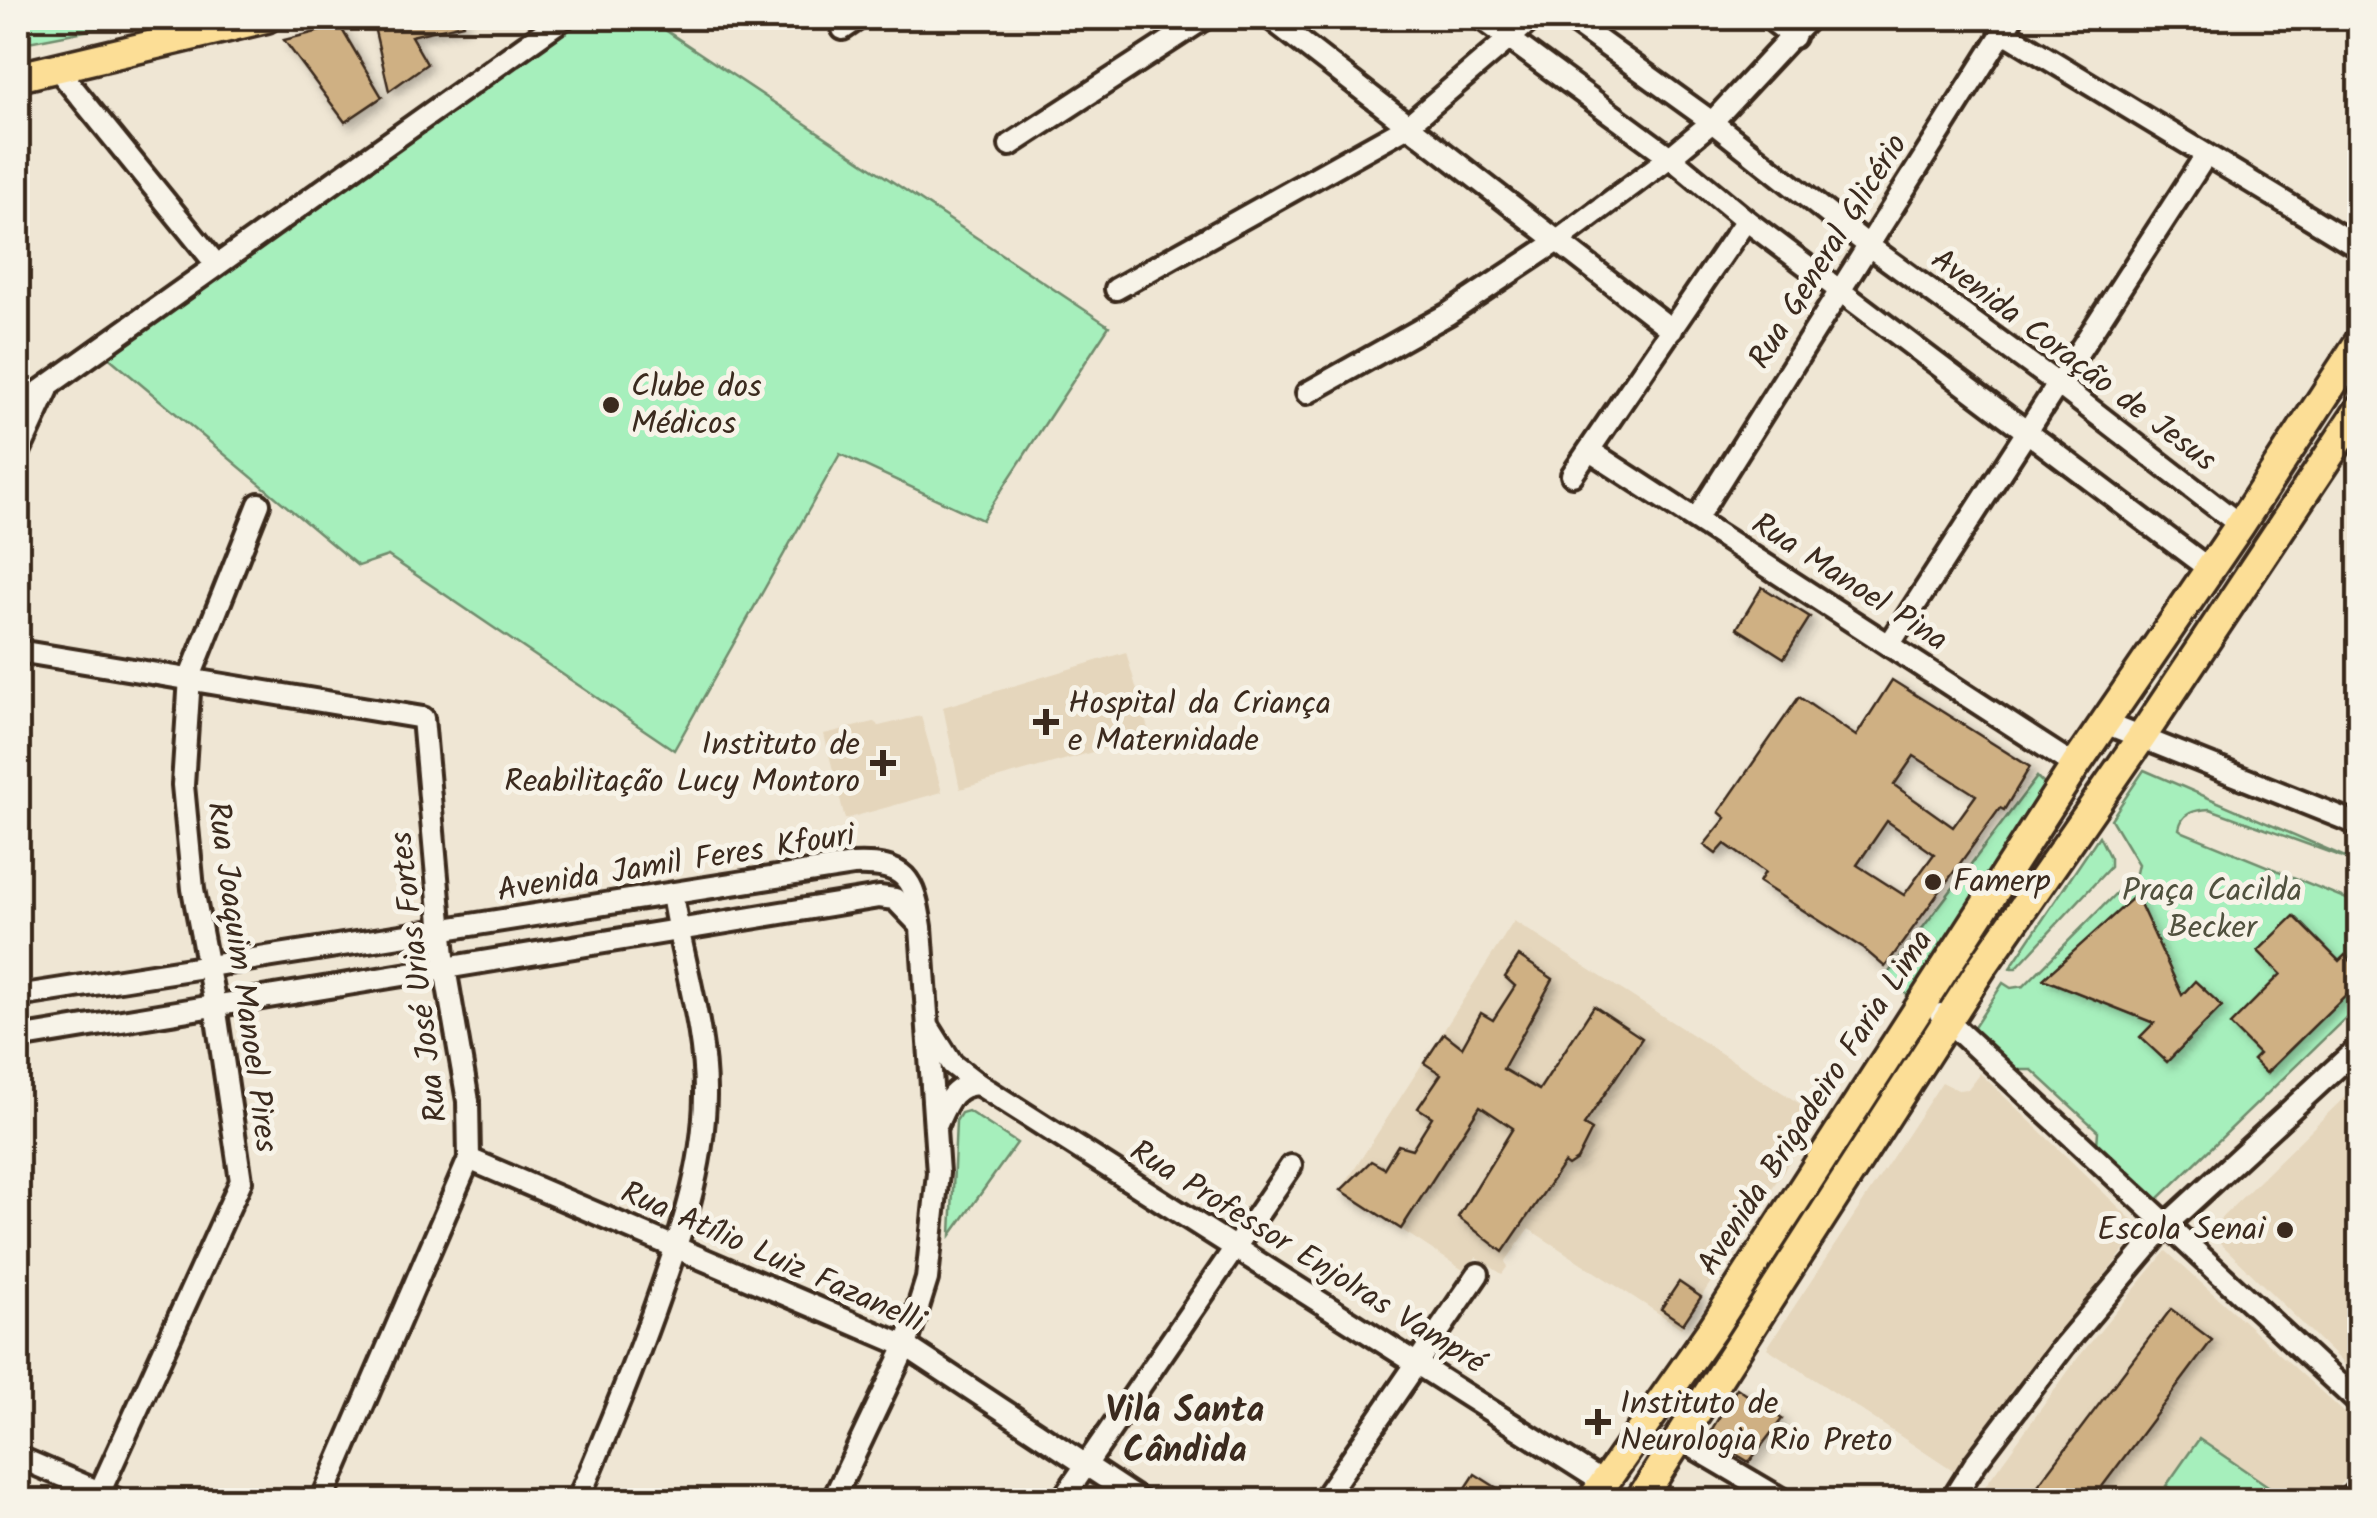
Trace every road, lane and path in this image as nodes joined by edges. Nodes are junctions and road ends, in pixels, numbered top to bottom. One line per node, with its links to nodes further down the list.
1 (266, 18): 13 (main road)
2 (564, 18): 24 (street)
3 (1205, 18): 17 (street)
4 (1270, 18): 16 (street)
5 (1480, 18): 12 (street)
6 (1533, 18): 12 (street)
7 (1568, 18): 15 (street, Avenida Coração de Jesus)
8 (1769, 18): 11 (street)
9 (1810, 18): 11 (street)
10 (2008, 24): 18 (street); 22 (street, Rua General Glicério)
11 (1794, 37): 15 (street)
12 (1508, 39): 16 (street); 19 (street)
13 (56, 68): 14 (main road); 24 (street)
14 (18, 77)
15 (1712, 122): 19 (street); 22 (street, Avenida Coração de Jesus)
16 (1406, 127): 21 (street); 25 (street)
17 (1010, 145)
18 (2206, 155): 23 (street); 31 (street)
19 (1670, 157): 20 (street); 21 (street)
20 (1746, 220): 26 (street); 27 (street)
21 (1556, 242): 27 (street); 32 (street)
22 (1868, 246): 26 (street, Rua General Glicério); 31 (street, Avenida Coração de Jesus)
23 (2360, 248)
24 (216, 264): 30 (street)
25 (1116, 288)
26 (1840, 291): 35 (street); 40 (street, Rua General Glicério)
27 (1672, 330): 36 (street)
28 (2360, 341): 29 (main road, Avenida Brigadeiro Faria Lima)
29 (2351, 376): 41 (main road, Avenida Brigadeiro Faria Lima)
30 (52, 383): 33 (street); 37 (street)
31 (2058, 384): 35 (street); 41 (street, Avenida Coração de Jesus)
32 (1306, 393)
33 (18, 408)
34 (2360, 409): 47 (main road, Avenida Brigadeiro Faria Lima)
35 (2026, 433): 42 (street); 43 (street)
36 (1590, 451): 38 (street); 40 (street, Rua Manoel Pina)
37 (18, 454)
38 (1572, 474)
39 (259, 504): 45 (street, Rua Joaquim Manoel Pires)
40 (1696, 520): 43 (street, Rua Manoel Pina)
41 (2240, 525): 42 (main road, Avenida Brigadeiro Faria Lima)
42 (2209, 569): 46 (main road, Avenida Brigadeiro Faria Lima)
43 (1889, 645): 48 (street, Rua Manoel Pina)
44 (18, 651): 45 (street)
45 (190, 677): 53 (street, Rua José Urias Fortes); 54 (street, Rua Joaquim Manoel Pires)
46 (2105, 723): 47 (street); 48 (main road, Avenida Brigadeiro Faria Lima)
47 (2141, 738): 49 (street); 59 (main road, Avenida Brigadeiro Faria Lima)
48 (2074, 766): 57 (main road, Avenida Brigadeiro Faria Lima)
49 (2360, 825)
50 (672, 894): 51 (street, Avenida Jamil Feres Kfouri); 52 (street); 53 (street, Avenida Jamil Feres Kfouri)
51 (921, 927): 52 (street, Avenida Jamil Feres Kfouri); 60 (street)
52 (678, 929): 55 (street, Avenida Jamil Feres Kfouri); 68 (street)
53 (442, 930): 54 (street, Avenida Jamil Feres Kfouri); 55 (street, Rua José Urias Fortes)
54 (208, 966): 56 (street, Avenida Jamil Feres Kfouri); 58 (street, Rua Joaquim Manoel Pires)
55 (445, 968): 58 (street, Avenida Jamil Feres Kfouri); 65 (street, Rua José Urias Fortes)
56 (18, 996)
57 (1923, 1002): 59 (street); 78 (main road, Avenida Brigadeiro Faria Lima)
58 (215, 1006): 61 (street, Avenida Jamil Feres Kfouri); 79 (street, Rua Joaquim Manoel Pires)
59 (1949, 1020): 67 (street); 74 (main road, Avenida Brigadeiro Faria Lima)
60 (929, 1028): 63 (street, Rua Professor Enjolras Vampré); 64 (street)
61 (18, 1038)
62 (2360, 1046): 67 (street)
63 (978, 1084): 64 (street); 69 (street, Rua Professor Enjolras Vampré)
64 (936, 1128): 71 (street)
65 (469, 1160): 68 (street, Rua Atílio Luiz Fazanelli); 80 (street, Rua José Urias Fortes)
66 (1291, 1166): 69 (street)
67 (2167, 1224): 73 (street); 89 (street)
68 (677, 1246): 71 (street, Rua Atílio Luiz Fazanelli); 81 (street)
69 (1236, 1248): 72 (street, Rua Professor Enjolras Vampré); 76 (street)
70 (1478, 1274): 72 (street)
71 (906, 1346): 76 (street, Rua Atílio Luiz Fazanelli); 82 (street)
72 (1416, 1363): 78 (street, Rua Professor Enjolras Vampré); 85 (street)
73 (2360, 1404)
74 (1682, 1440): 87 (main road, Avenida Brigadeiro Faria Lima); 88 (street)
75 (18, 1457): 79 (street)
76 (1086, 1466): 83 (street); 84 (street, Rua Atílio Luiz Fazanelli)
77 (2360, 1487): 90 (street)
78 (1598, 1492): 86 (main road)
79 (104, 1498)
80 (322, 1500)
81 (578, 1500)
82 (832, 1500)
83 (1062, 1500)
84 (1139, 1500)
85 (1324, 1500)
86 (1632, 1500)
87 (1640, 1500)
88 (1783, 1500)
89 (1952, 1500)
90 (2348, 1500)

